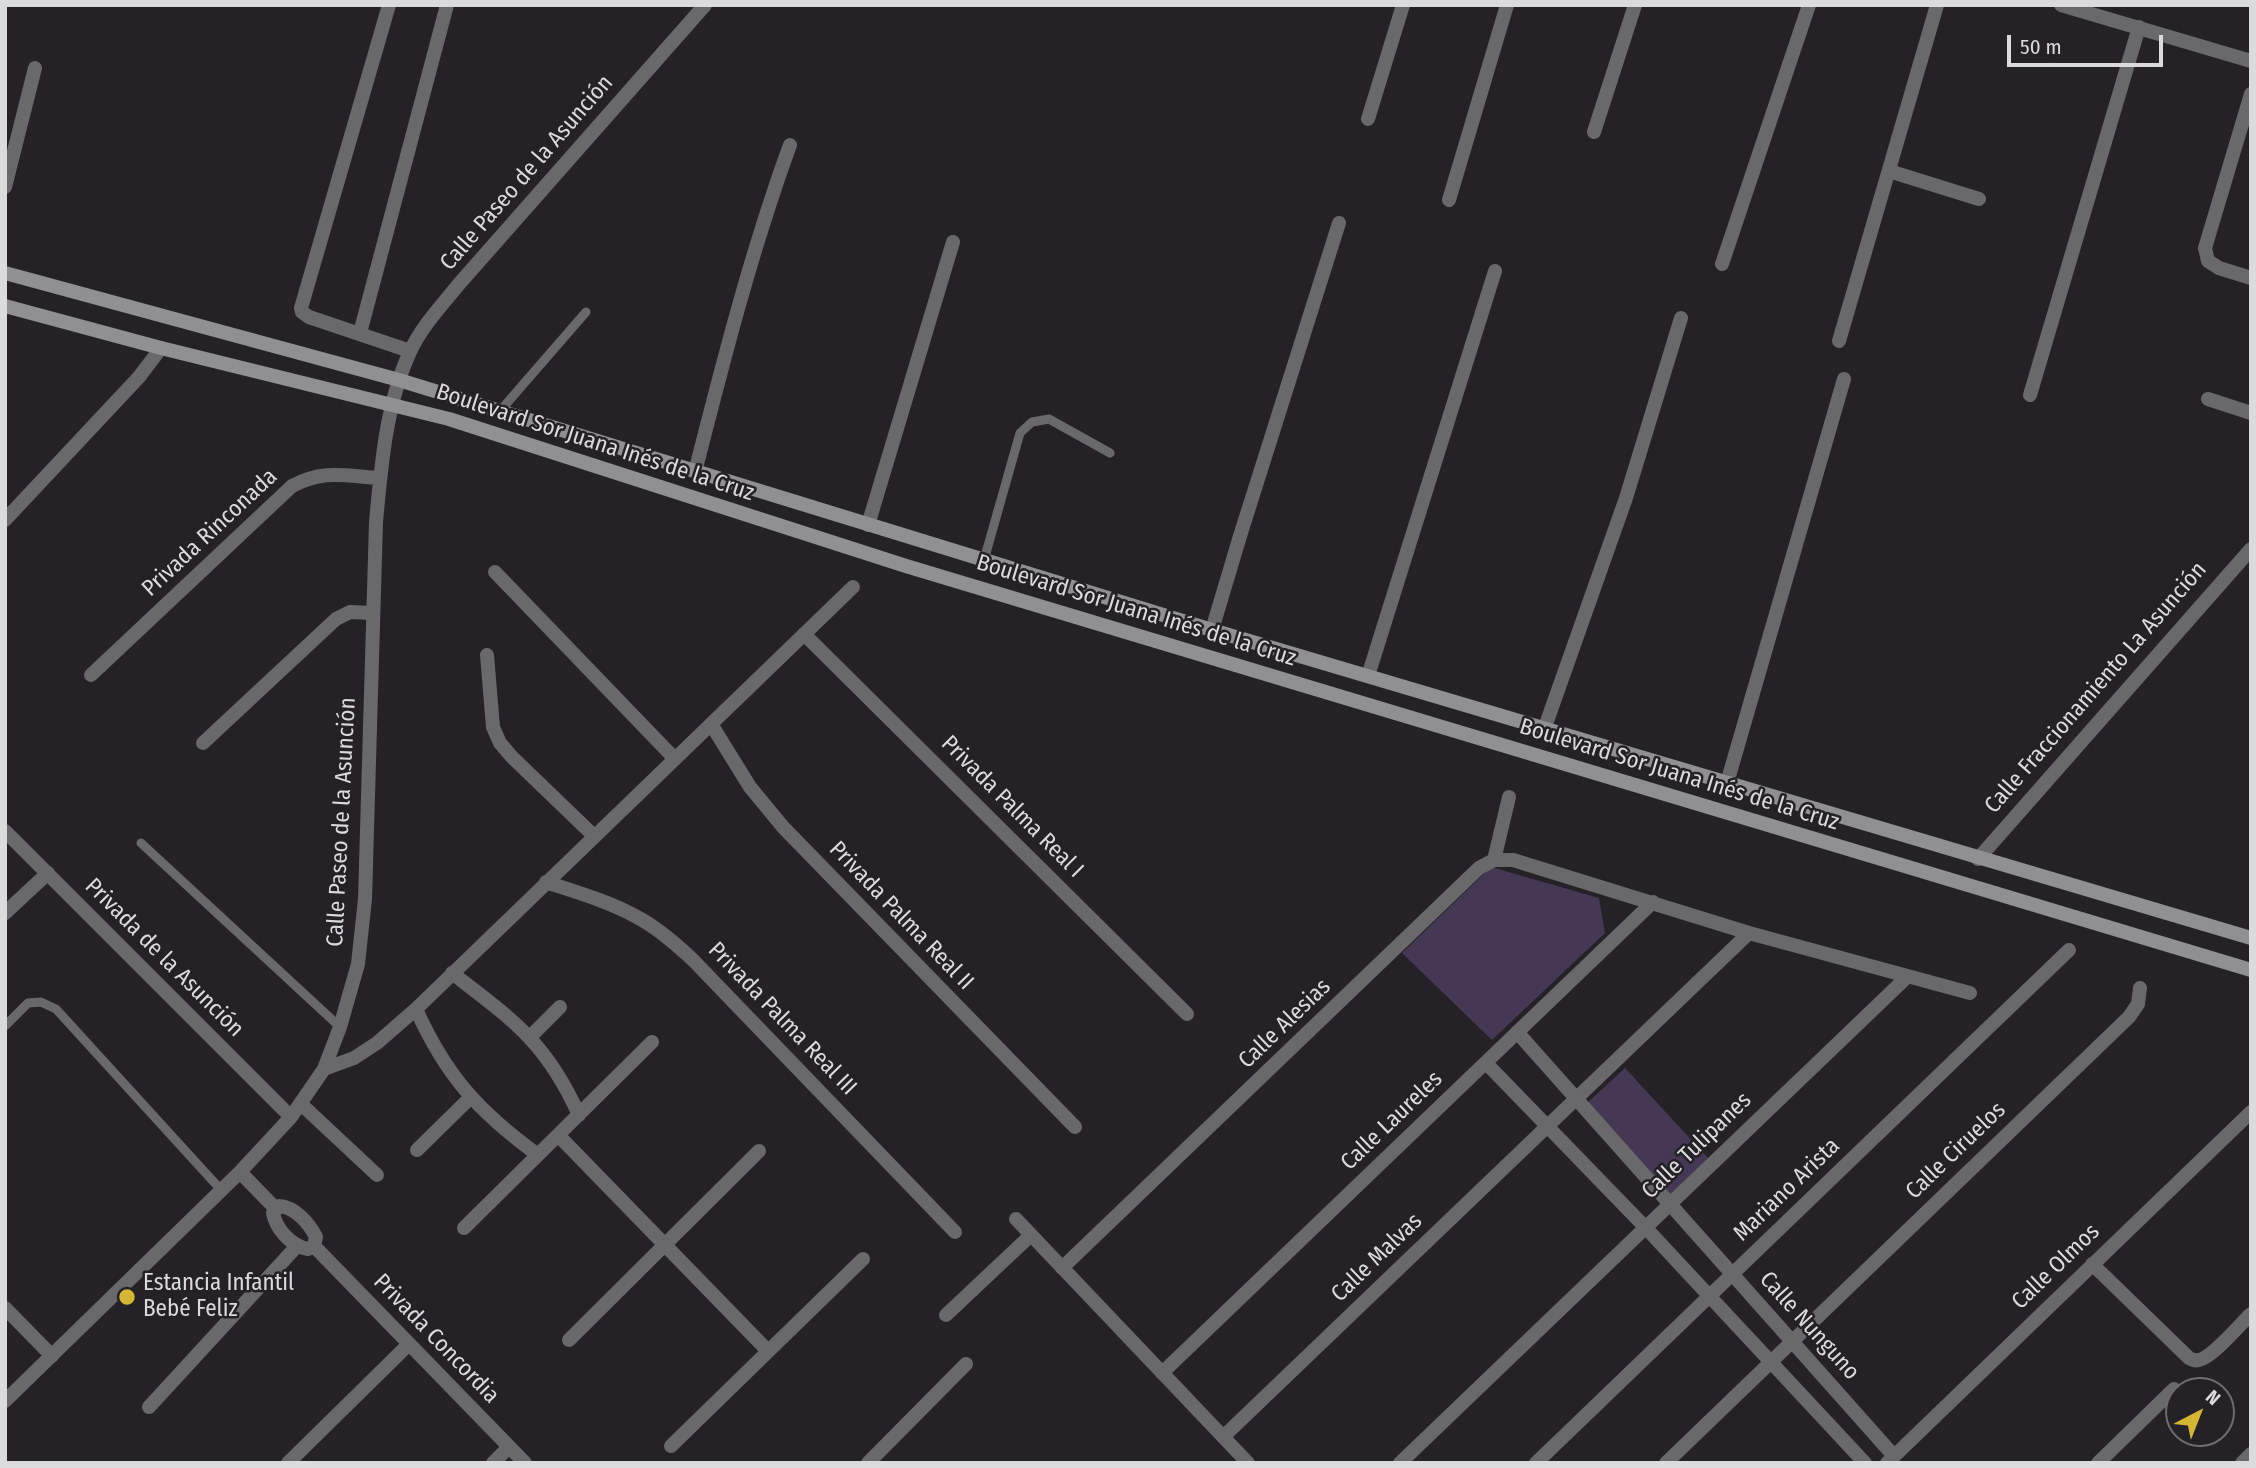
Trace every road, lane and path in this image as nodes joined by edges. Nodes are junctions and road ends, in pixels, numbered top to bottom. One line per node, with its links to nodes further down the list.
1 (389, 5): 30 (street)
2 (447, 5): 30 (street)
3 (705, 5): 33 (street, Calle Paseo de la Asunción)
4 (1403, 5): 14 (street)
5 (1507, 5): 20 (street)
6 (1635, 5): 15 (street)
7 (1808, 5): 23 (street)
8 (1937, 5): 17 (street)
9 (2061, 5): 10 (street)
10 (2139, 27): 11 (street); 36 (street)
11 (2251, 61)
12 (35, 68): 18 (street)
13 (2251, 94): 26 (street)
14 (1368, 119)
15 (1594, 132)
16 (790, 145): 42 (street)
17 (1889, 172): 19 (street); 31 (street)
18 (5, 187)
19 (1979, 198)
20 (1449, 200)
21 (1339, 223): 51 (street)
22 (953, 242): 45 (street)
23 (1722, 264)
24 (1495, 271): 55 (street)
25 (5, 273): 35 (main road, Boulevard Sor Juana Inés de la Cruz)
26 (2251, 278)
27 (5, 306): 32 (main road, Boulevard Sor Juana Inés de la Cruz)
28 (586, 312): 39 (lane)
29 (1681, 318): 57 (street)
30 (360, 333): 33 (street)
31 (1839, 341)
32 (161, 348): 38 (main road, Boulevard Sor Juana Inés de la Cruz); 44 (street)
33 (410, 351): 35 (street, Calle Paseo de la Asunción)
34 (1844, 379): 60 (street)
35 (399, 380): 38 (street); 39 (main road, Boulevard Sor Juana Inés de la Cruz)
36 (2030, 395)
37 (2208, 399): 40 (street)
38 (393, 405): 43 (street, Calle Paseo de la Asunción); 74 (main road, Boulevard Sor Juana Inés de la Cruz)
39 (500, 411): 42 (main road, Boulevard Sor Juana Inés de la Cruz)
40 (2251, 412)
41 (1110, 453): 47 (lane)
42 (695, 472): 45 (main road, Boulevard Sor Juana Inés de la Cruz)
43 (380, 478): 50 (street, Calle Paseo de la Asunción); 54 (street, Privada Rinconada)
44 (5, 520)
45 (868, 526): 47 (main road, Boulevard Sor Juana Inés de la Cruz)
46 (2251, 549): 65 (street, Calle Fraccionamiento La Asunción)
47 (984, 561): 51 (main road, Boulevard Sor Juana Inés de la Cruz)
48 (495, 572): 59 (street)
49 (853, 587): 52 (street)
50 (373, 613): 58 (street); 83 (street, Calle Paseo de la Asunción)
51 (1212, 630): 55 (main road, Boulevard Sor Juana Inés de la Cruz)
52 (804, 634): 56 (street); 81 (street, Privada Palma Real I)
53 (487, 655): 63 (street)
54 (91, 675)
55 (1368, 676): 57 (main road, Boulevard Sor Juana Inés de la Cruz)
56 (711, 724): 59 (street); 96 (street, Privada Palma Real II)
57 (1545, 727): 60 (main road, Boulevard Sor Juana Inés de la Cruz)
58 (203, 743)
59 (675, 759): 63 (street)
60 (1727, 783): 65 (main road, Boulevard Sor Juana Inés de la Cruz)
61 (1509, 797): 66 (street)
62 (5, 831): 67 (street, Privada de la Asunción)
63 (594, 836): 68 (street)
64 (141, 843): 83 (lane)
65 (1978, 859): 72 (main road, Boulevard Sor Juana Inés de la Cruz)
66 (1494, 860): 69 (street); 116 (street, Calle Alesias)
67 (48, 873): 70 (street); 94 (street, Privada de la Asunción)
68 (546, 882): 75 (street); 109 (street, Privada Palma Real III)
69 (1653, 902): 71 (street); 84 (street, Calle Laureles)
70 (5, 913)
71 (1749, 933): 76 (street); 90 (street)
72 (2251, 938)
73 (2068, 950): 117 (street, Mariano Arista)
74 (2251, 970)
75 (452, 973): 80 (street); 85 (street)
76 (1908, 976): 78 (street); 104 (street, Calle Tulipanes)
77 (2140, 988): 123 (street, Calle Ciruelos)
78 (1970, 993)
79 (560, 1007): 85 (street)
80 (416, 1009): 88 (street); 89 (street)
81 (1187, 1014)
82 (5, 1026): 103 (lane)
83 (340, 1027): 88 (street, Calle Paseo de la Asunción)
84 (1517, 1032): 87 (street, Calle Laureles); 90 (street, Calle Nunguno)
85 (530, 1037): 93 (street)
86 (652, 1042): 93 (street)
87 (1486, 1063): 95 (street); 129 (street, Calle Laureles)
88 (324, 1069): 91 (street, Calle Paseo de la Asunción)
89 (470, 1098): 98 (street); 100 (street)
90 (1576, 1099): 95 (street, Calle Malvas); 104 (street, Calle Nunguno)
91 (301, 1104): 94 (street, Calle Paseo de la Asunción); 102 (street)
92 (2251, 1112): 115 (street, Calle Olmos)
93 (579, 1115): 97 (street)
94 (291, 1117): 101 (street, Calle Paseo de la Asunción)
95 (1548, 1126): 107 (street); 133 (street, Calle Malvas)
96 (1075, 1127)
97 (558, 1135): 100 (street); 111 (street)
98 (417, 1150)
99 (759, 1151): 111 (street)
100 (538, 1155): 108 (street)
101 (240, 1172): 103 (street, Calle Paseo de la Asunción); 105 (street, Privada Concordia)
102 (377, 1175)
103 (222, 1191): 126 (street, Calle Paseo de la Asunción)
104 (1670, 1204): 107 (street, Calle Tulipanes); 117 (street, Calle Nunguno)
105 (275, 1208): 112 (street, Privada Concordia); 113 (street, Privada Concordia)
106 (1016, 1219): 110 (street)
107 (1646, 1227): 118 (street); 143 (street, Calle Tulipanes)
108 (464, 1228)
109 (955, 1232)
110 (1031, 1235): 116 (street); 121 (street)
111 (665, 1245): 122 (street); 125 (street)
112 (297, 1246): 113 (street); 132 (street)
113 (314, 1246): 124 (street, Privada Concordia)
114 (863, 1259): 125 (street)
115 (2092, 1264): 120 (street); 137 (street, Calle Olmos)
116 (1062, 1268): 129 (street)
117 (1732, 1274): 118 (street, Mariano Arista); 123 (street, Calle Nunguno)
118 (1710, 1296): 127 (street); 144 (street, Mariano Arista)
119 (5, 1308): 126 (street)
120 (2251, 1314)
121 (946, 1315)
122 (569, 1340)
123 (1791, 1340): 127 (street, Calle Ciruelos); 137 (street, Calle Nunguno)
124 (409, 1344): 135 (street, Privada Concordia); 138 (street)
125 (767, 1350): 134 (street)
126 (52, 1356): 131 (street, Calle Paseo de la Asunción)
127 (1770, 1361): 145 (street, Calle Ciruelos); 146 (street)
128 (966, 1364): 141 (street)
129 (1162, 1373): 133 (street)
130 (2165, 1398): 147 (street)
131 (5, 1401)
132 (149, 1407)
133 (1223, 1437): 142 (street)
134 (671, 1446)
135 (509, 1447): 139 (street); 140 (street, Privada Concordia)
136 (2251, 1454): 148 (street)
137 (1893, 1460)
138 (288, 1463)
139 (493, 1463)
140 (525, 1463)
141 (868, 1463)
142 (1248, 1463)
143 (1400, 1463)
144 (1536, 1463)
145 (1666, 1463)
146 (1865, 1463)
147 (2098, 1463)
148 (2242, 1463)

